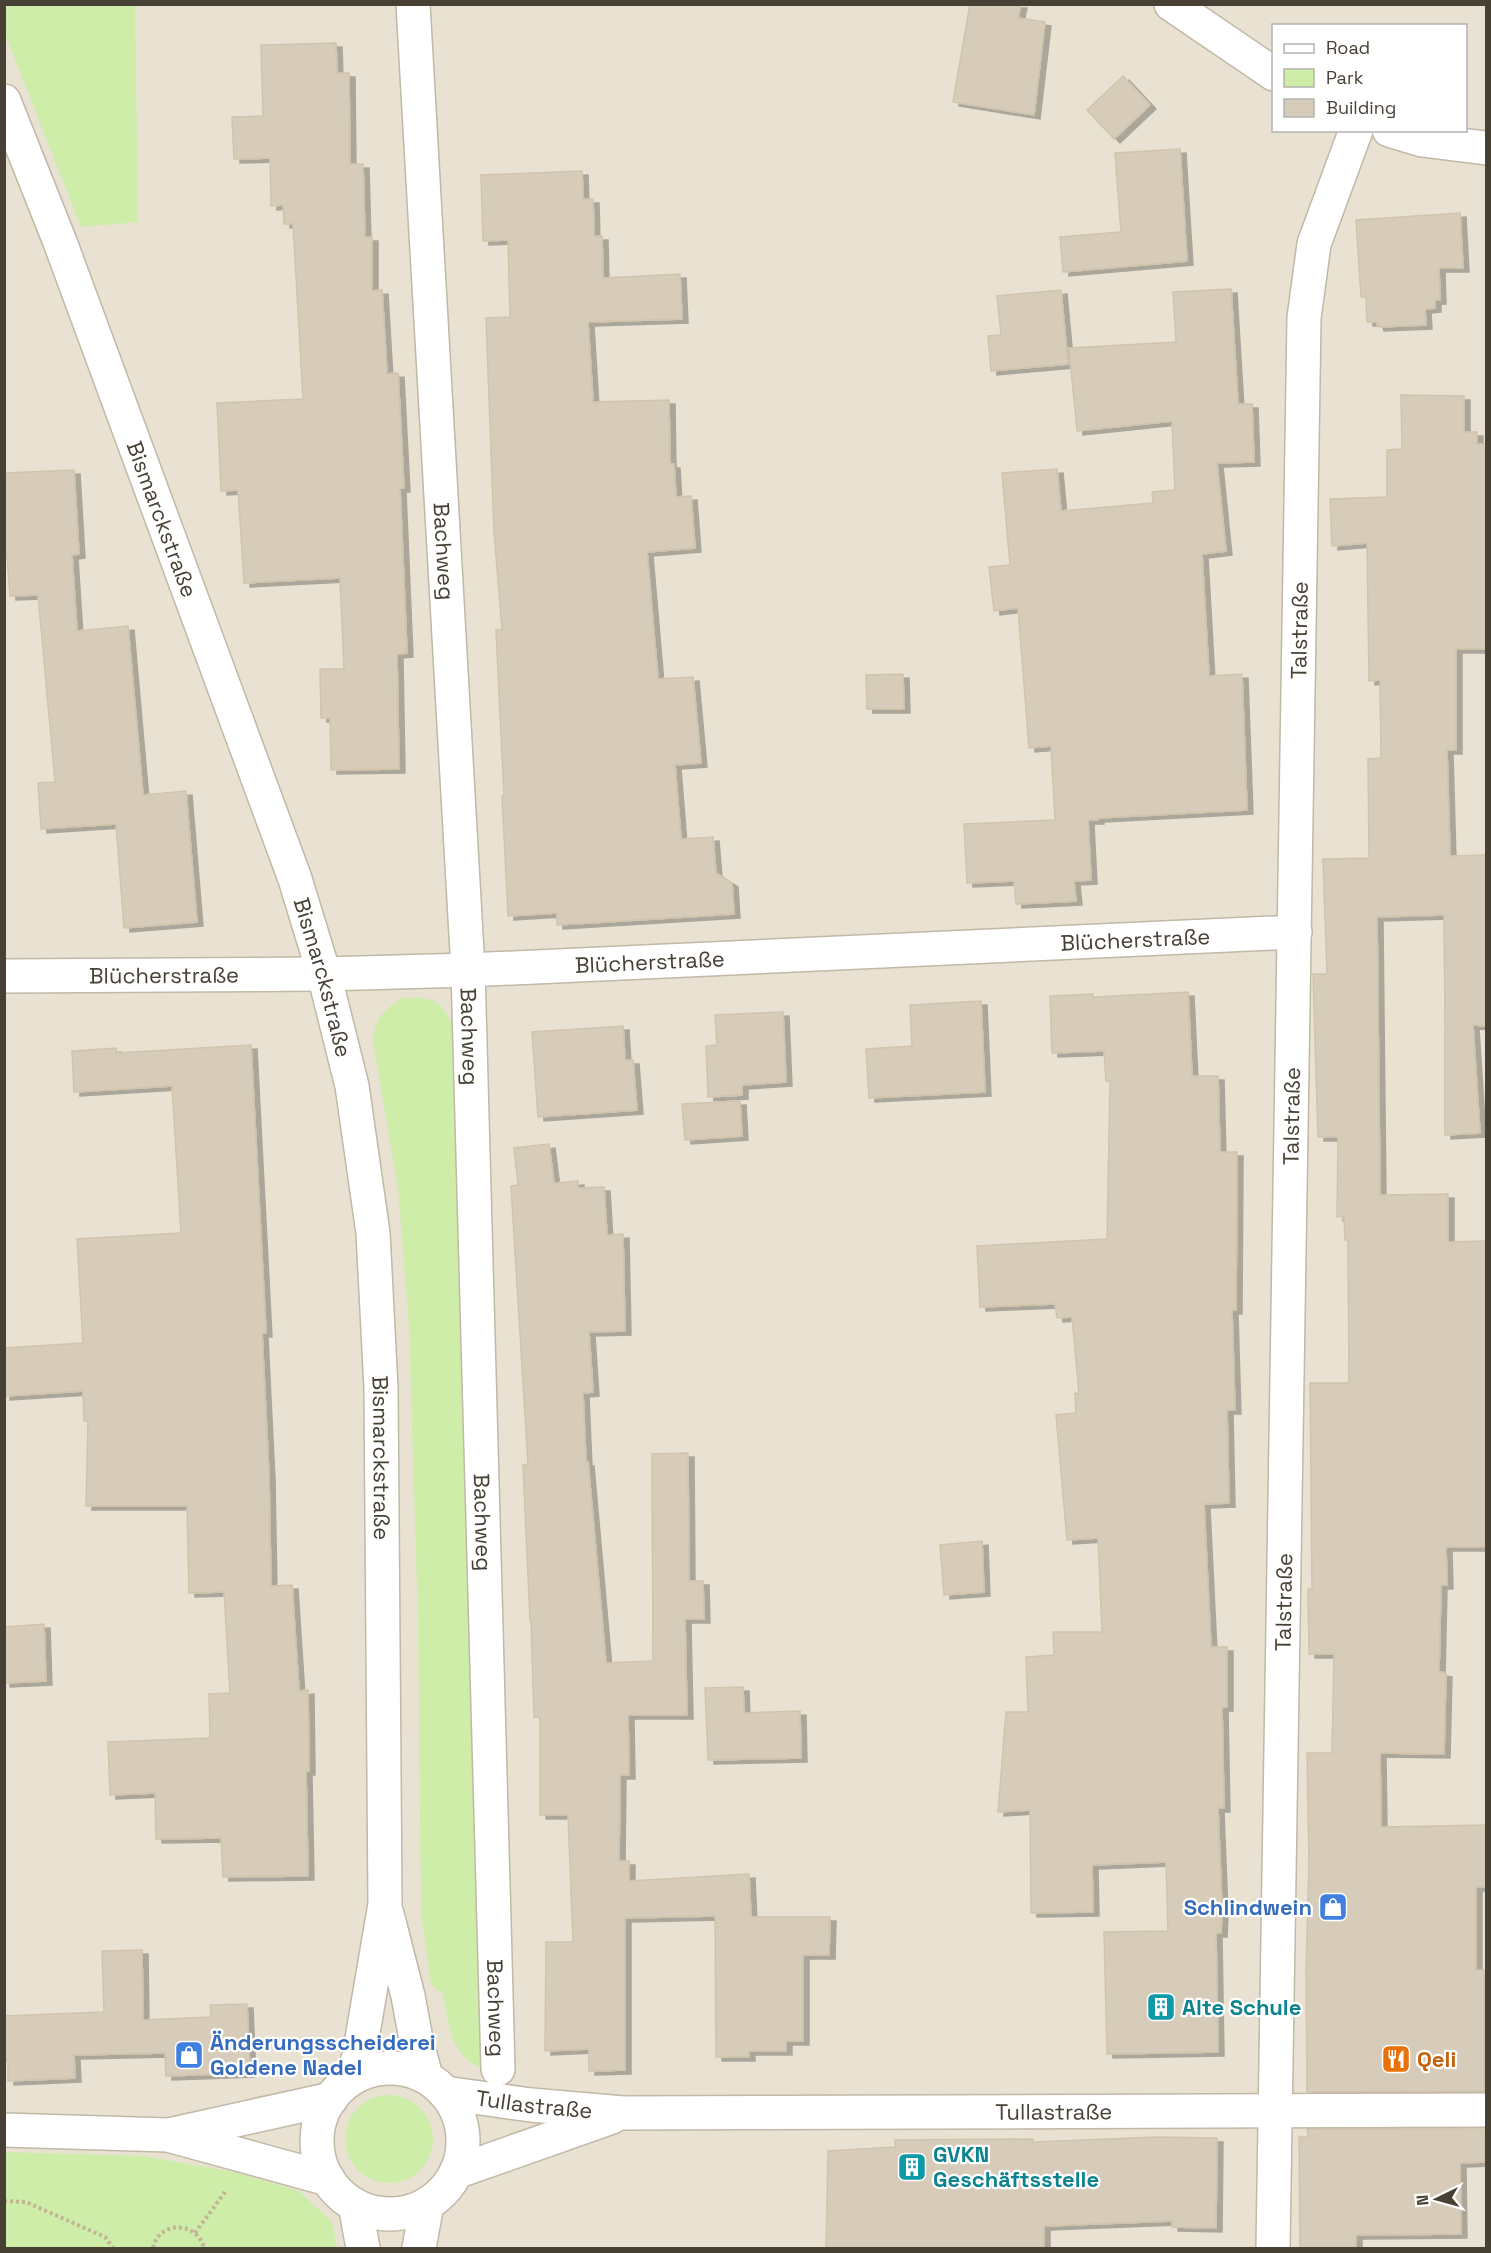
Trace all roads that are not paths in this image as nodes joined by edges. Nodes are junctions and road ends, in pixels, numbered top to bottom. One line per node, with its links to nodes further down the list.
1 (413, 4): 9 (street, Bachweg)
2 (1171, 4): 3 (street)
3 (1272, 73)
4 (4, 101): 10 (street, Bismarckstraße)
5 (1355, 132): 8 (street, Talstraße)
6 (1396, 132): 7 (street)
7 (1486, 147)
8 (1295, 932): 9 (street, Blücherstraße); 16 (street, Talstraße)
9 (468, 970): 10 (street, Blücherstraße); 13 (street, Bachweg)
10 (324, 974): 11 (street, Blücherstraße); 12 (street, Bismarckstraße)
11 (4, 976)
12 (385, 1904): 14 (street, Bismarckstraße); 15 (street, Bismarckstraße)
13 (498, 2069)
14 (435, 2085): 15 (street); 18 (street, Tullastraße); 21 (street)
15 (342, 2088): 20 (street); 22 (street)
16 (1276, 2109): 17 (street, Tullastraße); 18 (street, Tullastraße); 27 (street, Talstraße)
17 (1486, 2110)
18 (623, 2113): 21 (street, Tullastraße)
19 (4, 2130): 20 (street)
20 (168, 2135): 22 (street)
21 (456, 2172): 23 (street)
22 (328, 2179): 24 (street)
23 (427, 2204): 24 (street); 26 (street)
24 (355, 2205): 25 (street)
25 (363, 2248)
26 (419, 2248)
27 (1273, 2248)

